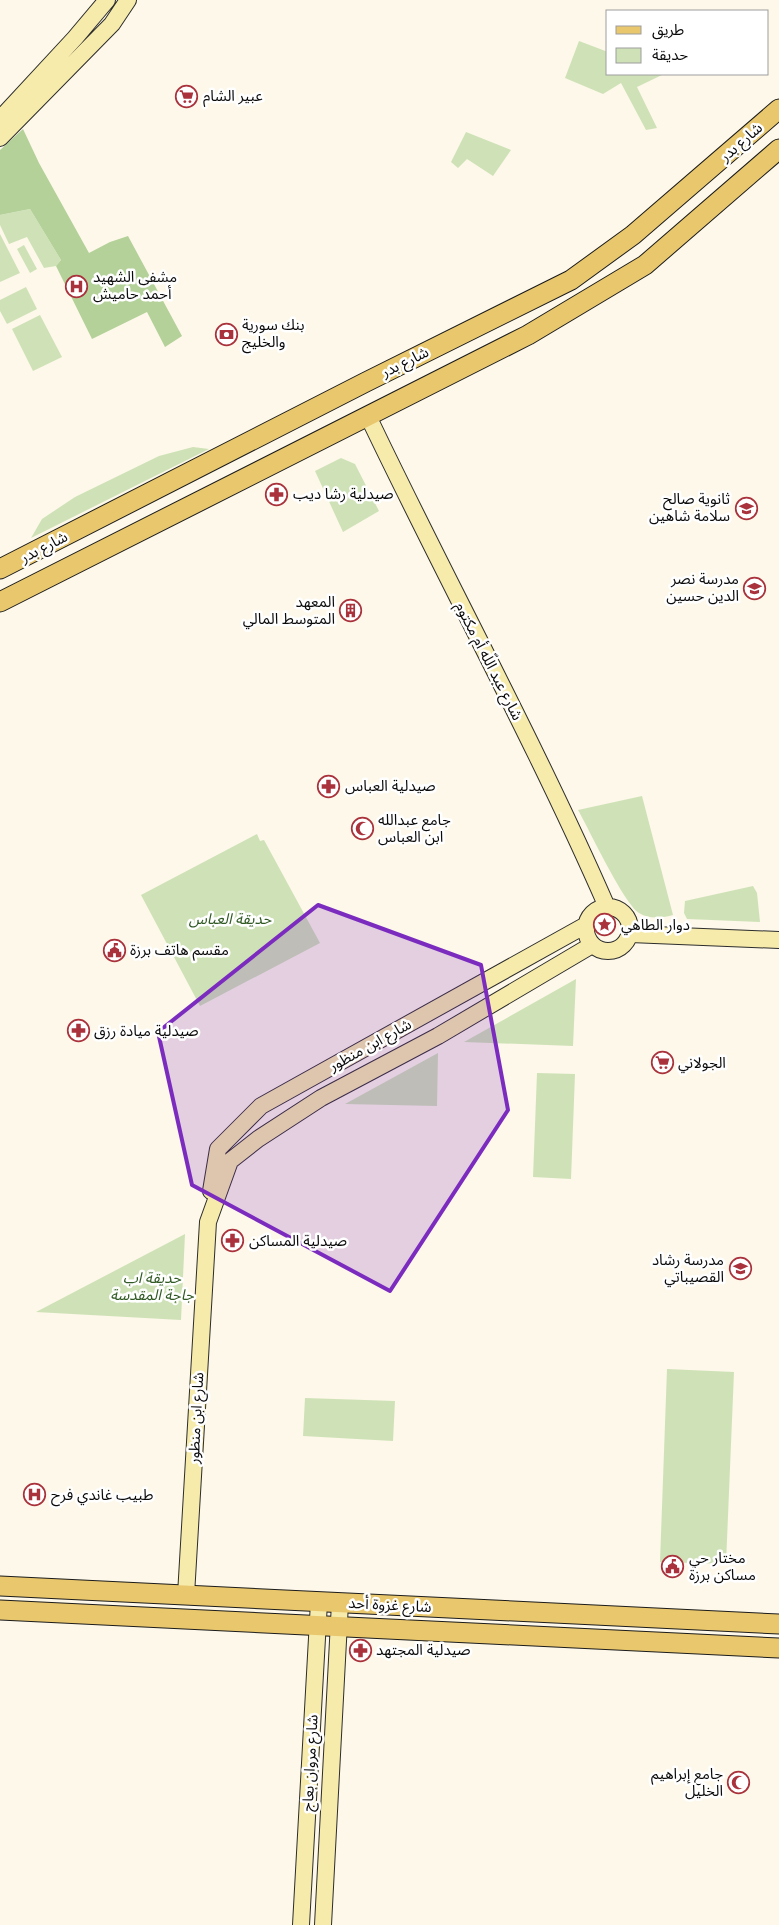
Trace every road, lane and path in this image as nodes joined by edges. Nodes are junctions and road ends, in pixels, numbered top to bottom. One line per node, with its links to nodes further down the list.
1 (107, 0): 4 (main road)
2 (128, 0): 5 (main road)
3 (779, 109): 8 (main road, شارع بدر)
4 (0, 120)
5 (0, 138)
6 (779, 148): 7 (main road, شارع بدر)
7 (368, 416): 9 (main road, شارع بدر); 10 (main road, شارع عبد اللّه أم مكتوم)
8 (0, 569)
9 (2, 597)
10 (607, 907): 11 (main road); 12 (main road)
11 (586, 925): 14 (main road); 15 (main road, شارع ابن منظور)
12 (630, 934): 13 (main road); 14 (main road)
13 (779, 940)
14 (592, 945): 15 (main road, شارع ابن منظور)
15 (212, 1211): 17 (main road, شارع ابن منظور)
16 (0, 1586): 17 (main road, شارع غزوة أحد)
17 (186, 1595): 18 (main road, شارع غزوة أحد)
18 (319, 1602): 19 (main road, شارع غزوة أحد); 22 (main road, شارع مروان بعاج)
19 (340, 1602): 21 (main road, شارع غزوة أحد); 23 (main road, شارع مروان بعاج)
20 (0, 1610): 22 (main road, شارع غزوة أحد)
21 (779, 1624)
22 (317, 1625): 23 (main road, شارع غزوة أحد); 25 (main road, شارع مروان بعاج)
23 (339, 1627): 24 (main road, شارع غزوة أحد); 26 (main road, شارع مروان بعاج)
24 (779, 1648)
25 (301, 1925)
26 (322, 1925)

